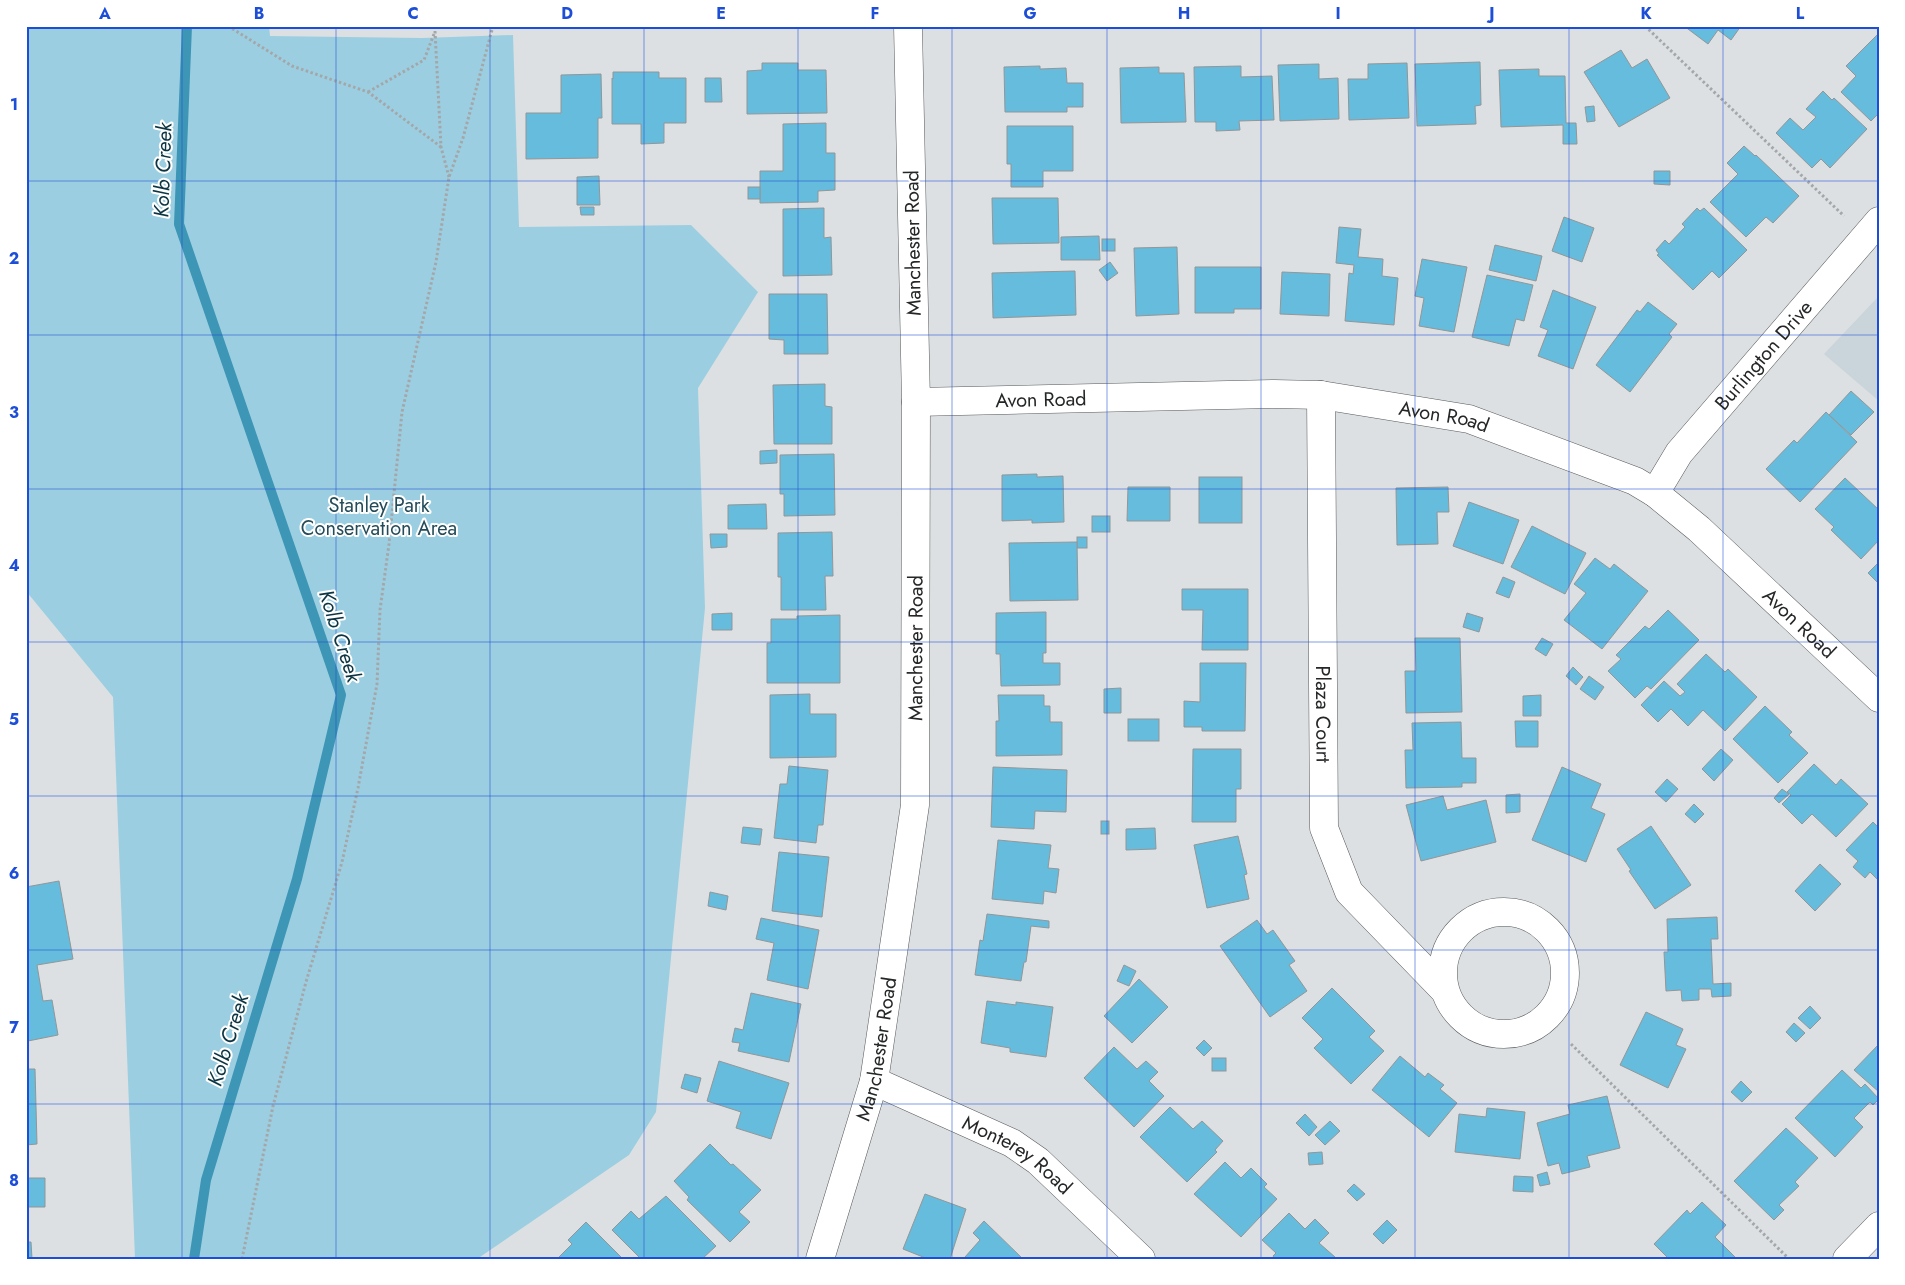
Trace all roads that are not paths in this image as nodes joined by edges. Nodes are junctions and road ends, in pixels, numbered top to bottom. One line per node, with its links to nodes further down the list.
1 (908, 26): 4 (street, Manchester Road)
2 (1879, 222): 5 (street, Burlington Drive)
3 (1321, 395): 4 (street, Avon Road); 5 (street, Avon Road); 7 (street, Plaza Court)
4 (916, 402): 8 (street, Manchester Road)
5 (1655, 492): 6 (street, Avon Road)
6 (1879, 698)
7 (1444, 990): 7 (street, Plaza Court)
8 (874, 1081): 10 (street, Manchester Road); 11 (street, Monterey Road)
9 (1879, 1226): 12 (street)
10 (820, 1259)
11 (1141, 1259)
12 (1847, 1259)

